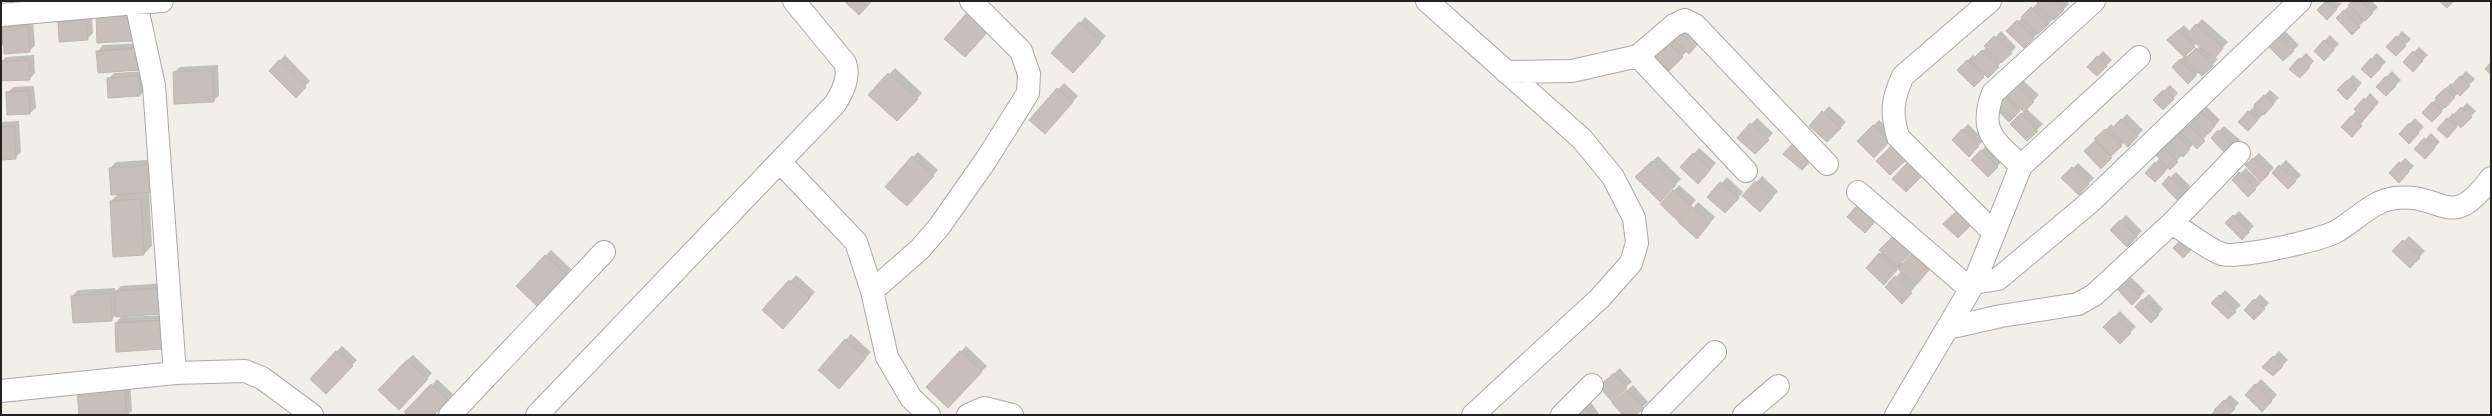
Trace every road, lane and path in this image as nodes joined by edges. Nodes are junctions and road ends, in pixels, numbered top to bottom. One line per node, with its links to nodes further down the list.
1 (162, 1): 8 (street)
2 (794, 1): 14 (street)
3 (972, 1): 24 (street)
4 (1427, 1): 12 (street)
5 (1990, 1): 21 (street)
6 (2094, 1): 16 (street)
7 (2300, 1): 23 (street)
8 (136, 2): 9 (street); 27 (street)
9 (1, 15)
10 (1638, 56): 12 (street); 15 (street); 17 (street)
11 (2139, 57): 16 (street)
12 (1506, 72): 37 (street)
13 (2239, 153): 20 (street)
14 (780, 162): 24 (street); 33 (street)
15 (1827, 164)
16 (2021, 166): 21 (street)
17 (1746, 171)
18 (2491, 178): 20 (street)
19 (1858, 192): 23 (street)
20 (2172, 223): 25 (street)
21 (1994, 233): 23 (street)
22 (604, 252): 32 (street)
23 (1972, 286): 25 (street)
24 (872, 291): 34 (street)
25 (1948, 328): 41 (street)
26 (1715, 352): 39 (street)
27 (175, 373): 30 (street); 31 (street)
28 (1592, 385): 38 (street)
29 (1778, 386): 40 (street)
30 (1, 392)
31 (312, 415)
32 (450, 415)
33 (537, 415)
34 (929, 415)
35 (968, 415): 36 (street)
36 (1012, 415)
37 (1473, 415)
38 (1562, 415)
39 (1653, 415)
40 (1744, 415)
41 (1896, 415)

